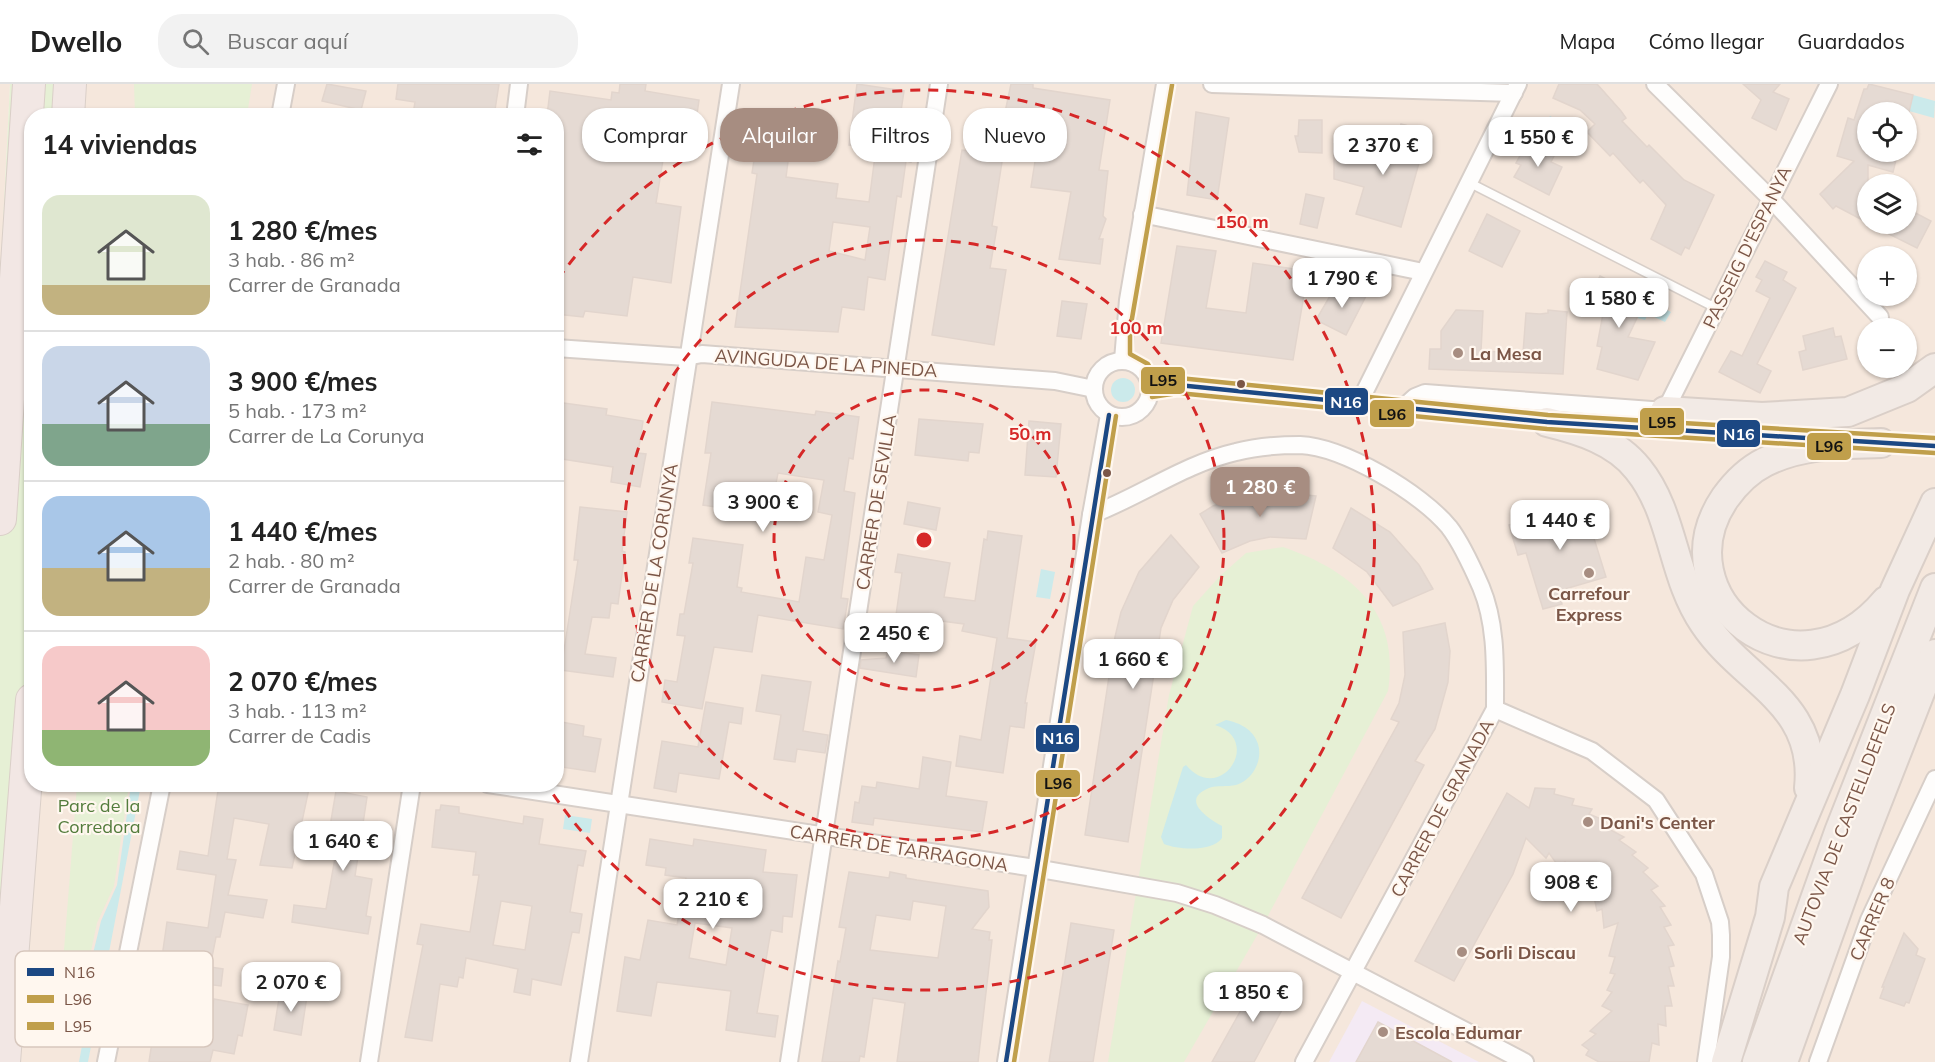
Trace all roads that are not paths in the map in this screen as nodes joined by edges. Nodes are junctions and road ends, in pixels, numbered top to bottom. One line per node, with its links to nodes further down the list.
1 (29, 84): 13 (highway)
2 (70, 84): 14 (highway)
3 (286, 84): 15 (street)
4 (519, 84): 16 (street)
5 (730, 84): 25 (street, CARRER DE LA CORUNYA)
6 (939, 84): 27 (street, CARRER DE SEVILLA)
7 (1165, 84): 20 (street)
8 (1212, 84): 11 (street)
9 (1655, 84): 19 (street)
10 (1829, 84): 19 (street, PASSEIG D'ESPANYA)
11 (1342, 85): 12 (street)
12 (1516, 89): 18 (street)
13 (27, 108)
14 (68, 108)
15 (282, 108)
16 (516, 108)
17 (24, 159): 40 (highway)
18 (1468, 182): 21 (street); 22 (lane)
19 (1771, 199): 22 (street, PASSEIG D'ESPANYA); 23 (street)
20 (1142, 214): 21 (street); 26 (street)
21 (1423, 272): 31 (street)
22 (1716, 308): 33 (street, PASSEIG D'ESPANYA)
23 (1880, 317)
24 (564, 349): 25 (street, AVINGUDA DE LA PINEDA)
25 (686, 357): 27 (street, AVINGUDA DE LA PINEDA); 52 (street, CARRER DE LA CORUNYA)
26 (1123, 360): 29 (street); 30 (street)
27 (896, 367): 29 (street, AVINGUDA DE LA PINEDA); 55 (street, CARRER DE SEVILLA)
28 (1935, 368): 33 (highway)
29 (1094, 389): 34 (street)
30 (1151, 390): 31 (street); 34 (street)
31 (1360, 401): 32 (street)
32 (1405, 406): 33 (street); 35 (street)
33 (1665, 411)
34 (1109, 415): 39 (street)
35 (1547, 422): 36 (street); 53 (highway)
36 (1893, 443): 37 (street); 42 (highway)
37 (1935, 446)
38 (1935, 503): 42 (highway)
39 (1091, 515): 45 (street, CARRER DE GRANADA); 56 (street)
40 (0, 519)
41 (1935, 588): 74 (highway, AUTOVIA DE CASTELLDEFELS)
42 (1896, 590): 53 (highway)
43 (1935, 654): 51 (highway, AUTOVIA DE CASTELLDEFELS)
44 (1935, 701): 51 (highway)
45 (1495, 709): 60 (street, CARRER DE GRANADA); 72 (street)
46 (1935, 779): 76 (street, CARRER 8)
47 (26, 792): 54 (highway)
48 (160, 792): 59 (street)
49 (411, 792): 66 (street)
50 (540, 792): 52 (street, CARRER DE TARRAGONA)
51 (1877, 801): 75 (highway, AUTOVIA DE CASTELLDEFELS)
52 (618, 804): 55 (street, CARRER DE TARRAGONA); 67 (street, CARRER DE LA CORUNYA)
53 (1808, 804): 57 (highway)
54 (25, 807): 58 (highway); 63 (highway)
55 (825, 837): 56 (street, CARRER DE TARRAGONA); 68 (street, CARRER DE SEVILLA)
56 (1035, 868): 60 (street, CARRER DE TARRAGONA); 69 (street)
57 (1774, 887): 72 (highway); 73 (highway)
58 (23, 951)
59 (128, 951)
60 (1354, 971): 70 (street, CARRER DE GRANADA); 71 (street, CARRER DE TARRAGONA)
61 (19, 1047): 64 (highway)
62 (109, 1047): 65 (street)
63 (4, 1062)
64 (18, 1062)
65 (106, 1062)
66 (369, 1062)
67 (579, 1062)
68 (789, 1062)
69 (1006, 1062)
70 (1304, 1062)
71 (1525, 1062)
72 (1706, 1062)
73 (1726, 1062)
74 (1756, 1062)
75 (1783, 1062)
76 (1818, 1062)

